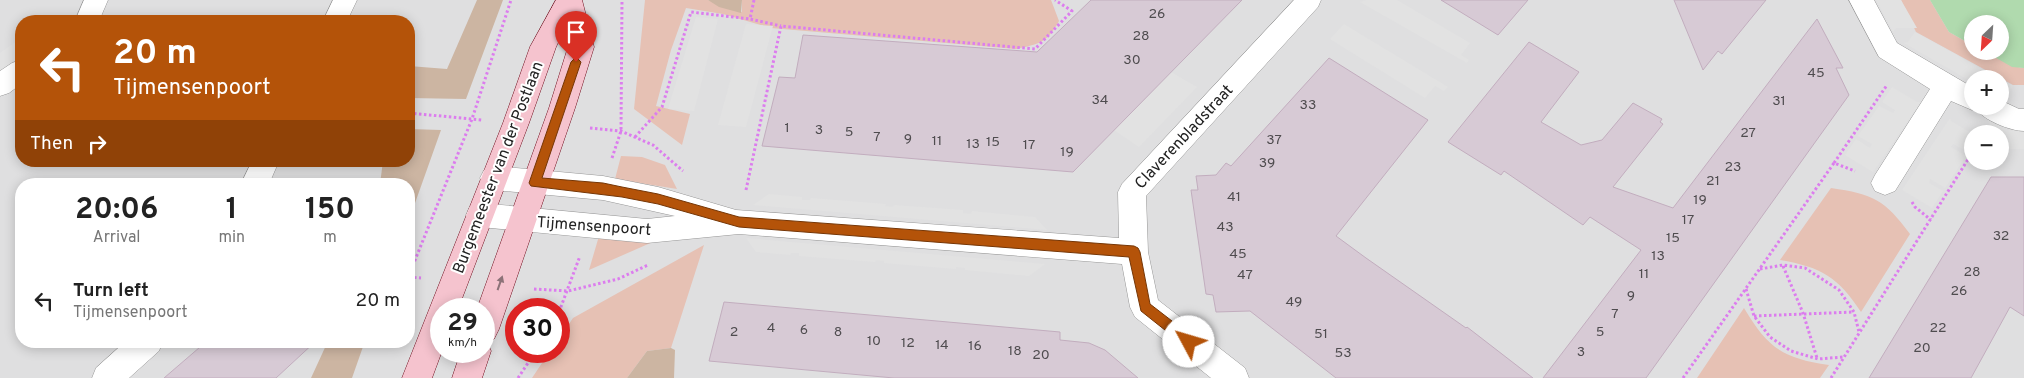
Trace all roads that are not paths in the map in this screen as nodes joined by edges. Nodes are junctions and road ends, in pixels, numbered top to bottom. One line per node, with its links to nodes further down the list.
1 (96, 0): 6 (street)
2 (345, 0): 7 (street)
3 (569, 0): 14 (street, Burgemeester van der Postlaan); 16 (street, Burgemeester van der Postlaan)
4 (1309, 0): 20 (street, Claverenbladstraat)
5 (1861, 0): 10 (street)
6 (90, 15)
7 (338, 15)
8 (15, 74): 9 (street)
9 (0, 85)
10 (1946, 86): 11 (street); 15 (street)
11 (1964, 95)
12 (2006, 115): 13 (street)
13 (2024, 120)
14 (494, 178): 16 (street, Tijmensenpoort); 17 (street, Burgemeester van der Postlaan)
15 (1885, 182)
16 (535, 183): 18 (street, Burgemeester van der Postlaan); 19 (street, Tijmensenpoort)
17 (480, 215): 18 (street, Tijmensenpoort); 21 (street, Burgemeester van der Postlaan)
18 (522, 220): 19 (street, Tijmensenpoort); 22 (street, Burgemeester van der Postlaan, one-way to 18)
19 (739, 222): 20 (street, Tijmensenpoort)
20 (1134, 252): 29 (street, Claverenbladstraat)
21 (447, 298)
22 (495, 298)
23 (430, 343): 27 (street)
24 (140, 348): 26 (street)
25 (472, 363): 28 (street)
26 (106, 378)
27 (417, 378)
28 (467, 378)
29 (1234, 378)

